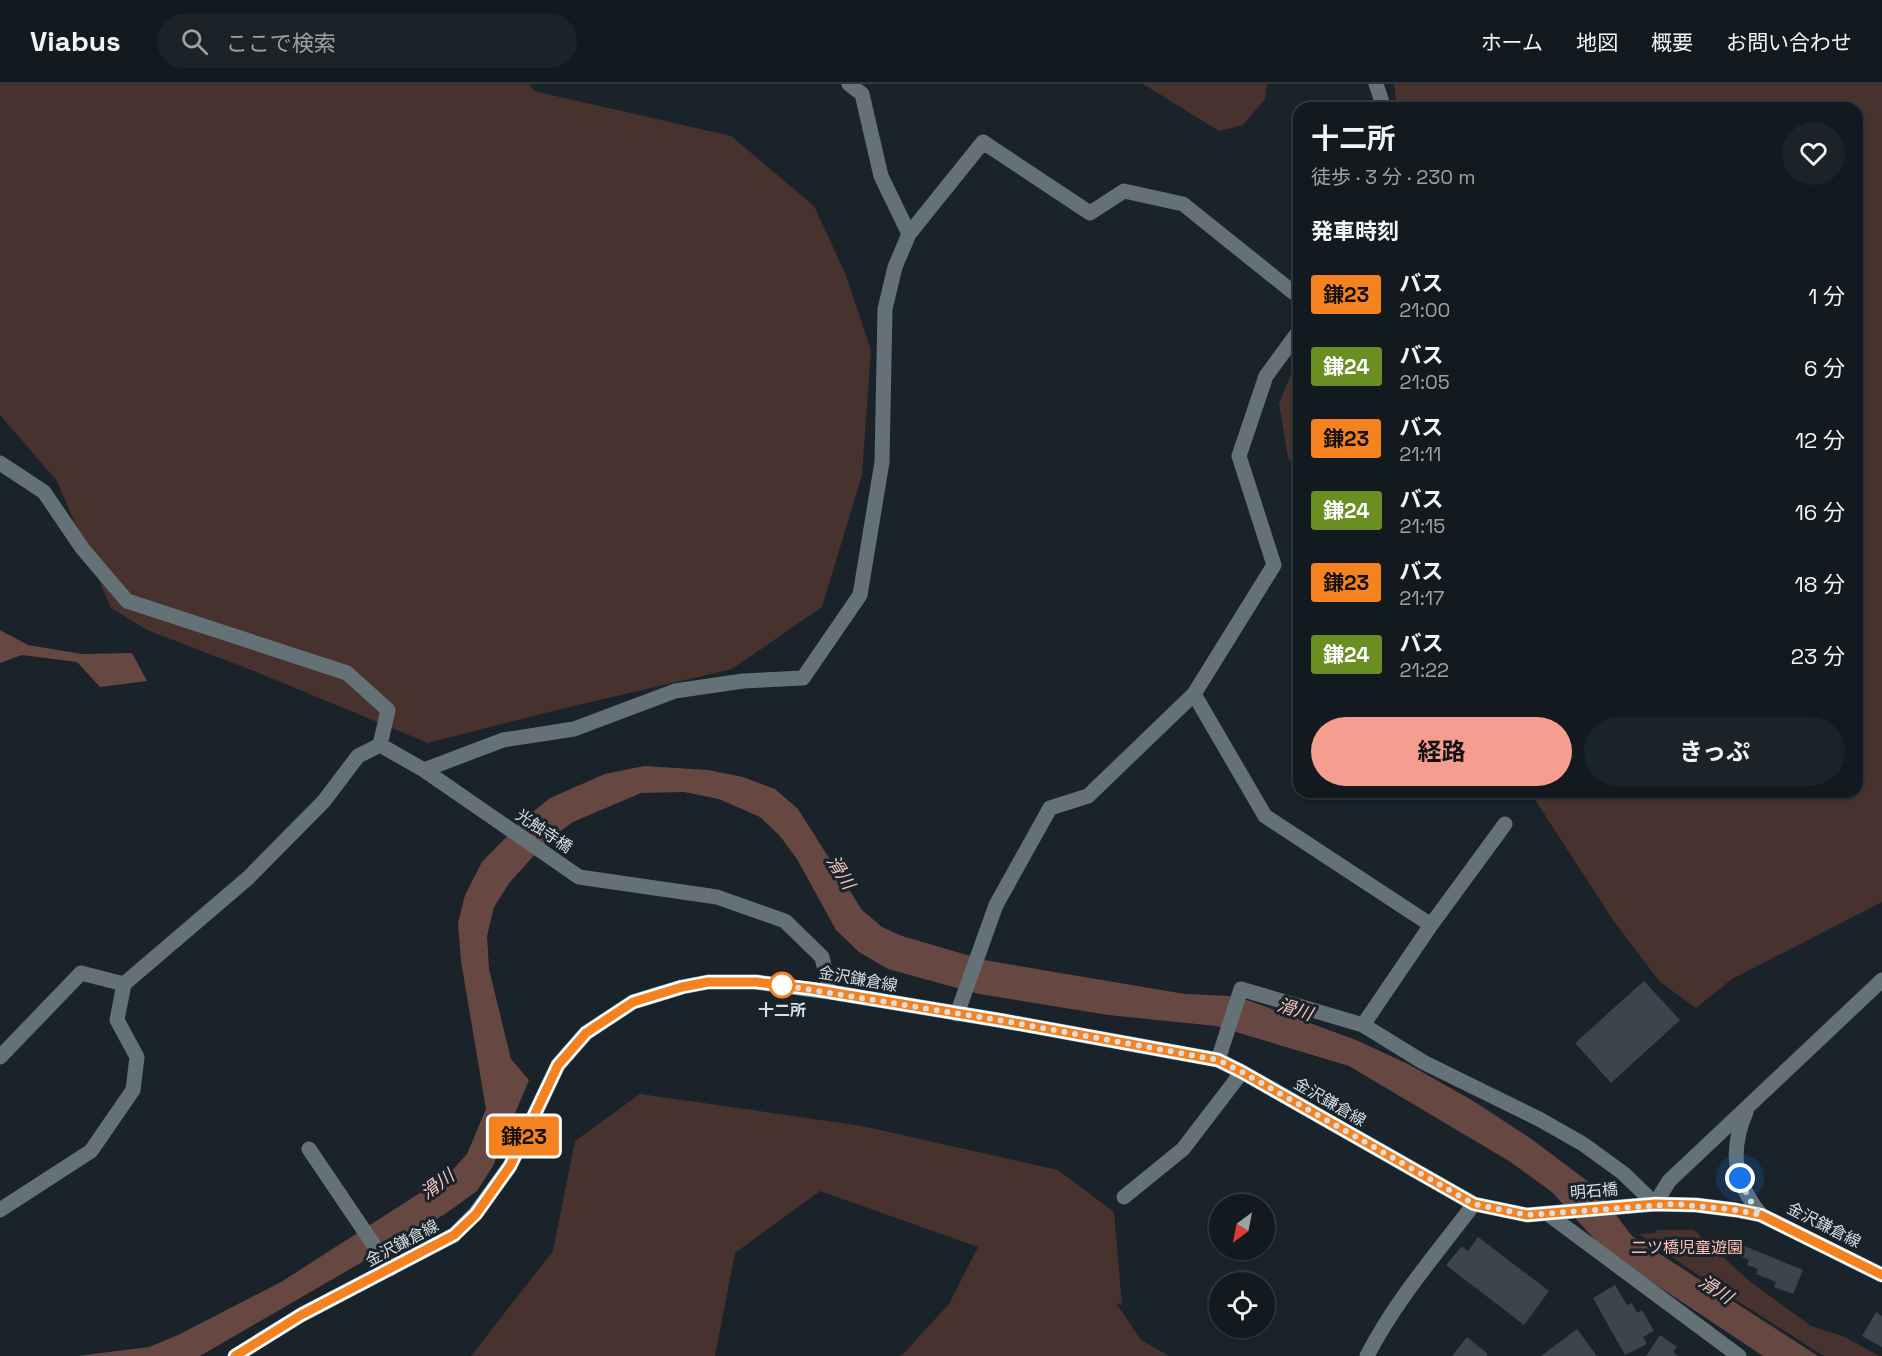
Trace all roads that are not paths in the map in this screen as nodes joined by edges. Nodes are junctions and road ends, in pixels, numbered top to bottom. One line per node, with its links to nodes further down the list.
1 (849, 84): 4 (street)
2 (1376, 84): 3 (street)
3 (1382, 102)
4 (909, 234): 5 (street); 10 (street)
5 (1293, 292)
6 (1293, 339): 8 (street)
7 (0, 463): 9 (street)
8 (1194, 694): 12 (street); 16 (street)
9 (380, 745): 10 (street, 光触寺橋); 14 (street)
10 (424, 770): 15 (street, 光触寺橋)
11 (1505, 824): 12 (street)
12 (1431, 925): 17 (street)
13 (1882, 980): 21 (street)
14 (124, 984): 18 (street); 26 (street)
15 (830, 992): 16 (main road, 金沢鎌倉線); 29 (main road, 金沢鎌倉線)
16 (957, 1014): 19 (main road, 金沢鎌倉線)
17 (1364, 1025): 19 (street); 25 (street)
18 (0, 1058)
19 (1218, 1060): 20 (main road, 金沢鎌倉線)
20 (1242, 1072): 23 (street); 24 (main road, 金沢鎌倉線)
21 (1748, 1106): 25 (street); 28 (street)
22 (309, 1149): 29 (street)
23 (1124, 1197)
24 (1474, 1204): 27 (main road, 金沢鎌倉線); 32 (street)
25 (1648, 1205): 27 (main road, 明石橋); 28 (main road, 金沢鎌倉線)
26 (0, 1210)
27 (1550, 1213): 33 (street)
28 (1761, 1215): 30 (main road, 金沢鎌倉線)
29 (386, 1263): 31 (main road, 金沢鎌倉線)
30 (1882, 1275)
31 (235, 1356)
32 (1366, 1356)
33 (1739, 1356)

